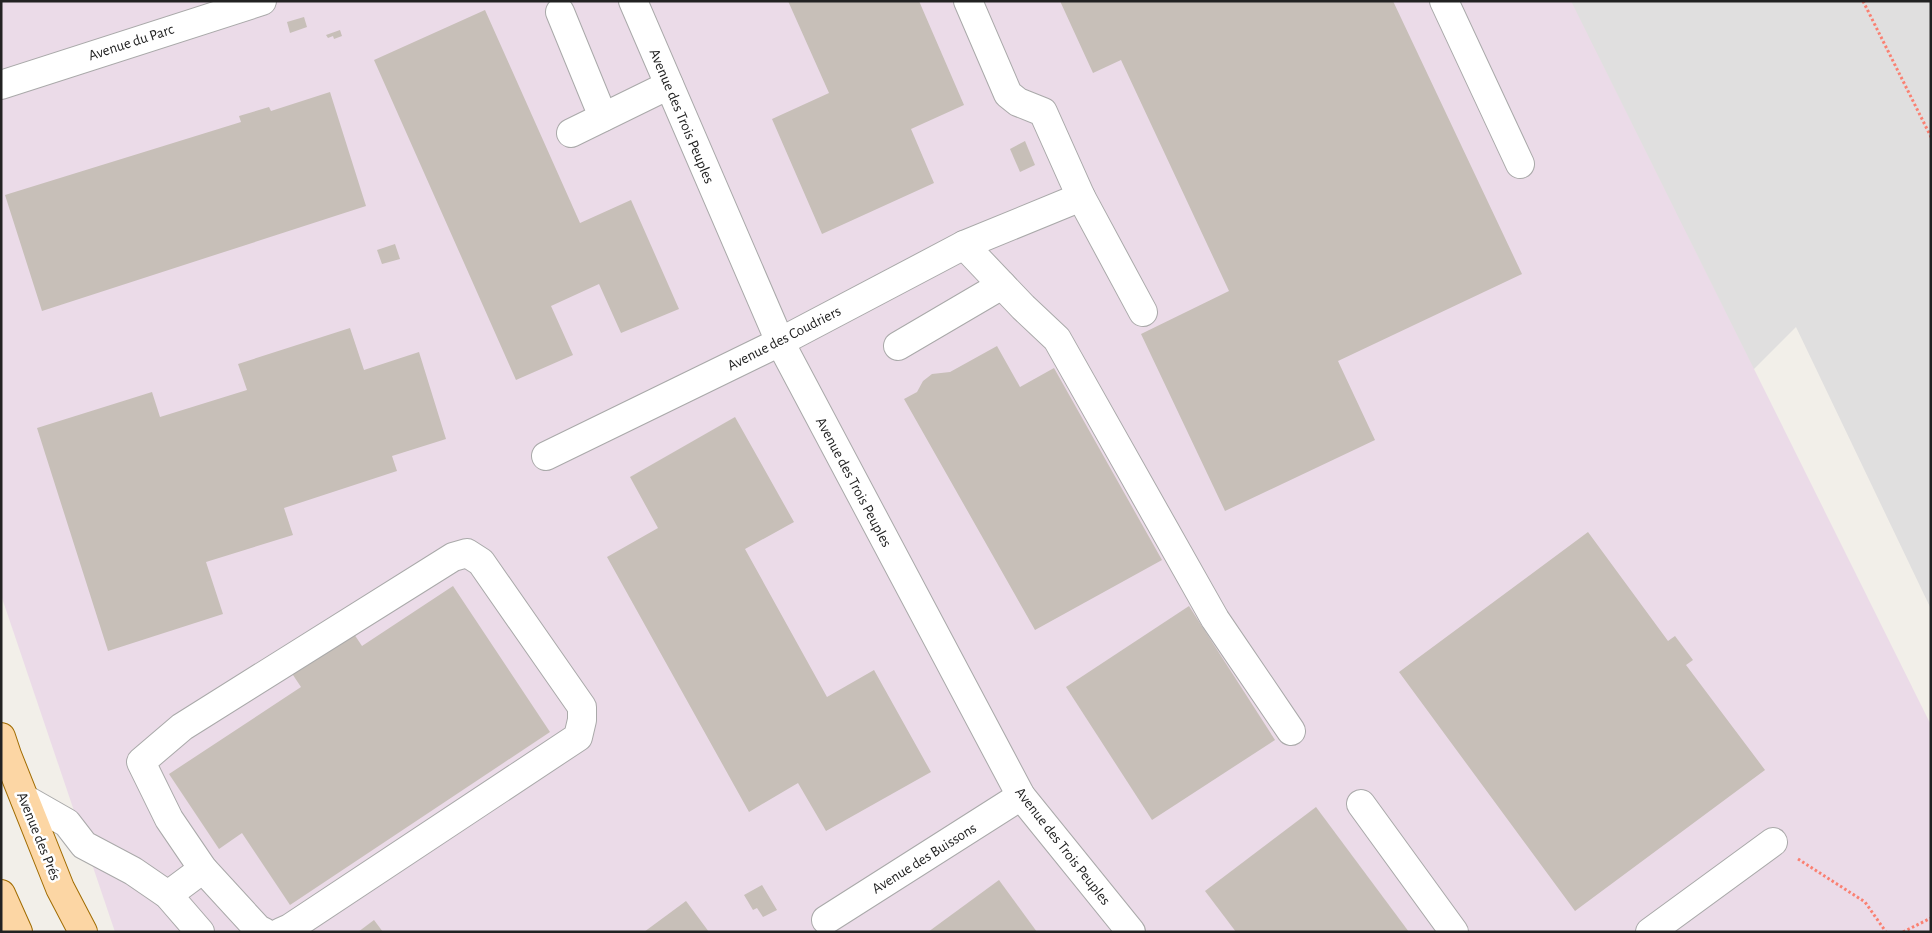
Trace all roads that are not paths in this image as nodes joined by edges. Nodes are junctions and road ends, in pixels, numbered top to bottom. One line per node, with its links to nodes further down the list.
1 (262, 1): 6 (street, Avenue du Parc)
2 (633, 1): 7 (street, Avenue des Trois Peuples)
3 (968, 1): 11 (street)
4 (1444, 1): 10 (street)
5 (560, 12): 8 (street)
6 (1, 85)
7 (669, 85): 8 (street); 15 (street, Avenue des Trois Peuples)
8 (603, 117): 9 (street)
9 (571, 133)
10 (1520, 164)
11 (1081, 197): 12 (street, Avenue des Coudriers); 14 (street)
12 (964, 245): 13 (street); 15 (street, Avenue des Coudriers)
13 (1002, 285): 16 (street); 18 (street)
14 (1143, 312)
15 (780, 342): 17 (street, Avenue des Coudriers); 20 (street, Avenue des Trois Peuples)
16 (898, 346)
17 (546, 456)
18 (1291, 731)
19 (1, 737): 21 (main road, Avenue des Prés)
20 (1021, 796): 27 (street, Avenue des Buissons); 33 (street, Avenue des Trois Peuples)
21 (25, 799): 26 (street); 29 (main road, Avenue des Prés)
22 (1361, 804): 34 (street)
23 (1773, 842): 35 (street)
24 (203, 869): 26 (street); 31 (street); 32 (street)
25 (1, 894): 28 (main road)
26 (168, 895): 30 (street)
27 (826, 920)
28 (18, 932)
29 (83, 932)
30 (200, 932)
31 (264, 932)
32 (281, 932)
33 (1131, 932)
34 (1454, 932)
35 (1650, 932)

